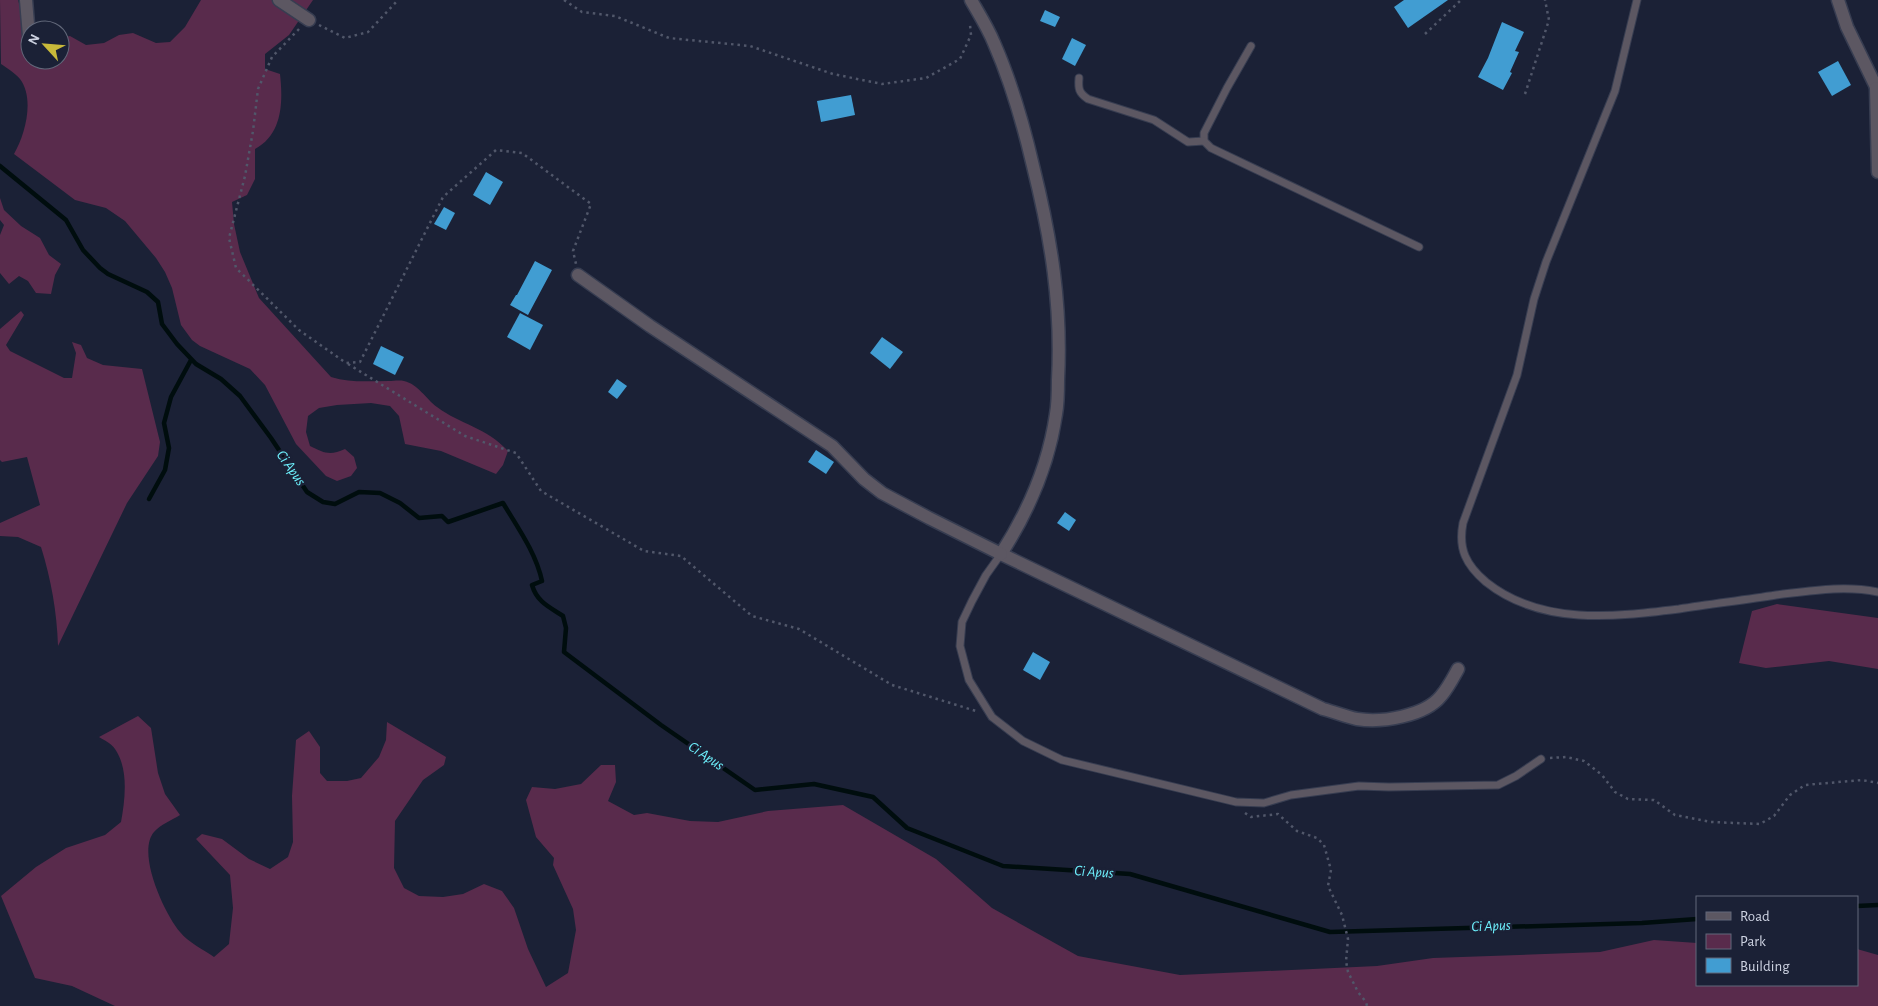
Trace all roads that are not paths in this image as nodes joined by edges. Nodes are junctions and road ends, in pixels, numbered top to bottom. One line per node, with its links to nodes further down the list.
1 (26, 0): 6 (street)
2 (279, 0): 7 (street)
3 (971, 0): 15 (street)
4 (1637, 0): 16 (lane)
5 (1838, 0): 10 (street)
6 (28, 20)
7 (308, 20)
8 (1251, 46): 11 (lane)
9 (1079, 78): 11 (lane)
10 (1877, 90): 12 (street)
11 (1204, 141): 13 (lane)
12 (1878, 172)
13 (1419, 247)
14 (578, 275): 15 (street)
15 (1000, 554): 17 (street); 18 (lane)
16 (1878, 592)
17 (1458, 669)
18 (1541, 759)

